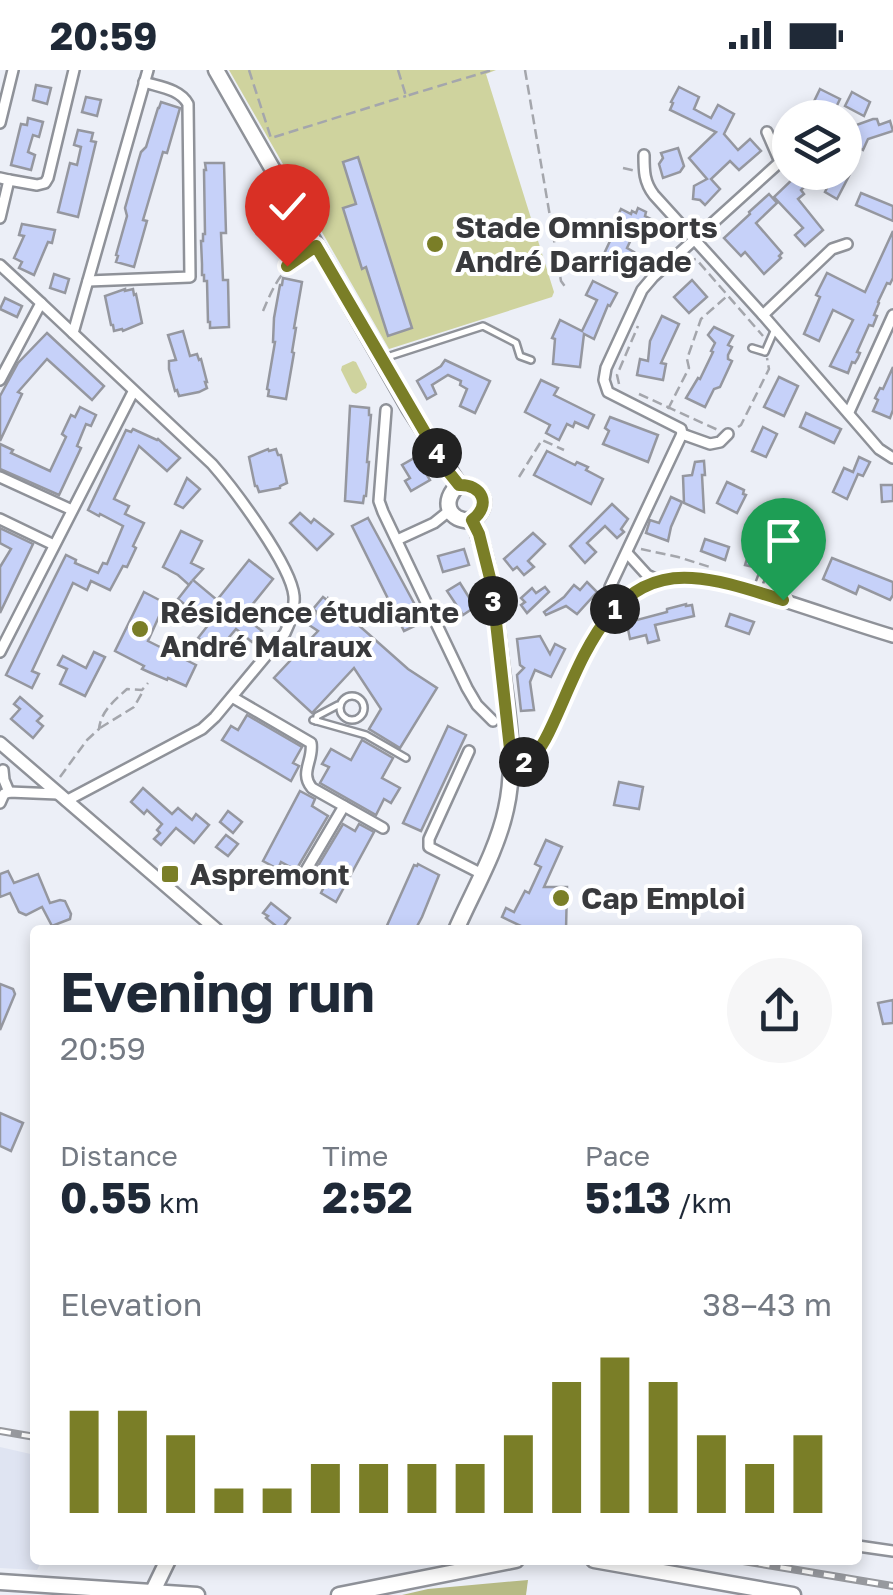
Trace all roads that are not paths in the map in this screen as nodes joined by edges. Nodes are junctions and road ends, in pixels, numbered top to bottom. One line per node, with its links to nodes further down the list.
1 (12, 70): 6 (street)
2 (74, 70): 11 (street)
3 (148, 70): 5 (street)
4 (216, 70): 23 (main road)
5 (144, 82): 16 (street); 16 (street)
6 (0, 123)
7 (766, 132): 8 (street)
8 (772, 141)
9 (644, 155): 13 (street)
10 (772, 172): 13 (street)
11 (4, 179): 12 (street)
12 (0, 218)
13 (694, 240): 18 (street); 29 (street)
14 (847, 244): 18 (street)
15 (0, 265): 17 (street)
16 (88, 280): 21 (street)
17 (41, 303): 21 (street); 25 (street)
18 (763, 315): 20 (street)
19 (893, 316): 28 (street)
20 (775, 329): 22 (lane); 28 (street)
21 (73, 334): 26 (street)
22 (752, 348)
23 (382, 360): 24 (lane); 33 (main road)
24 (531, 360)
25 (0, 380)
26 (134, 392): 34 (street); 47 (street)
27 (386, 410): 39 (street)
28 (849, 412): 31 (street)
29 (682, 434): 30 (street); 41 (street)
30 (728, 434)
31 (893, 458)
32 (0, 476): 34 (street)
33 (459, 485): 35 (main road); 38 (main road)
34 (72, 510): 40 (street)
35 (449, 511): 38 (main road); 39 (street)
36 (0, 519): 40 (street)
37 (790, 519): 43 (lane)
38 (472, 520): 56 (main road)
39 (397, 540): 50 (street)
40 (54, 545): 46 (street)
41 (628, 550): 42 (street); 44 (street)
42 (660, 581): 43 (street); 44 (street)
43 (756, 592): 45 (street)
44 (610, 613): 56 (street)
45 (893, 636)
46 (0, 652)
47 (232, 697): 59 (street); 61 (street)
48 (340, 703): 49 (lane); 49 (lane); 51 (lane)
49 (352, 720): 51 (lane)
50 (493, 721)
51 (348, 730): 55 (lane)
52 (0, 743): 54 (street)
53 (469, 752): 63 (street)
54 (17, 758): 57 (street); 59 (street)
55 (406, 758)
56 (512, 767): 63 (main road)
57 (2, 771): 58 (street)
58 (10, 792): 59 (street); 60 (street)
59 (62, 798): 65 (street)
60 (0, 803)
61 (344, 806): 62 (street); 64 (street)
62 (383, 828)
63 (482, 874): 66 (main road)
64 (302, 878)
65 (211, 925)
66 (458, 925)
67 (862, 1547): 68 (street)
68 (893, 1551)
69 (165, 1565): 73 (main road)
70 (491, 1565): 75 (main road)
71 (622, 1565): 76 (main road)
72 (0, 1582): 73 (main road)
73 (151, 1593): 74 (main road)
74 (196, 1595)
75 (339, 1595)
76 (793, 1595)

